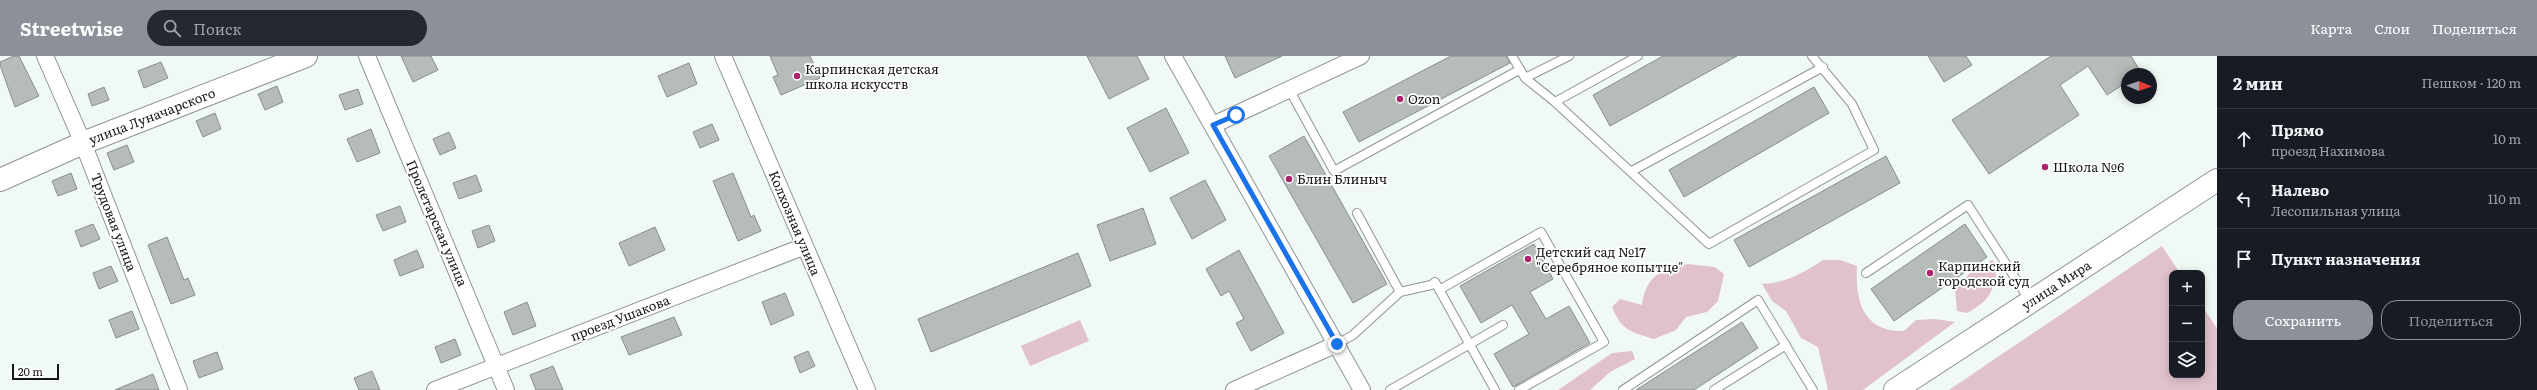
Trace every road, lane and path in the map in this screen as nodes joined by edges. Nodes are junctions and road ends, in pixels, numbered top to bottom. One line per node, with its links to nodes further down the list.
1 (45, 56): 17 (street, Трудовая улица)
2 (306, 56): 17 (main road, улица Луначарского)
3 (367, 56): 31 (street, Пролетарская улица)
4 (723, 56): 22 (street, Колхозная улица)
5 (1173, 56): 16 (street)
6 (1361, 56): 14 (street)
7 (1512, 56): 12 (lane)
8 (1569, 56): 13 (lane)
9 (1638, 56): 15 (lane)
10 (1812, 56): 11 (lane)
11 (1823, 67): 18 (lane); 18 (lane)
12 (1519, 70): 13 (lane); 14 (lane)
13 (1525, 78): 15 (lane)
14 (1289, 90): 16 (street)
15 (1555, 102): 18 (lane)
16 (1213, 125): 28 (street)
17 (83, 143): 19 (main road, улица Луначарского); 32 (street, Трудовая улица)
18 (1632, 171)
19 (0, 180)
20 (2217, 180): 26 (main road, улица Мира)
21 (1356, 213): 25 (lane)
22 (805, 246): 31 (street, проезд Ушакова); 35 (street, Колхозная улица)
23 (1866, 273): 26 (lane)
24 (1439, 290): 25 (lane); 29 (lane); 40 (lane)
25 (1400, 292): 28 (lane)
26 (2030, 302): 44 (main road, улица Мира)
27 (1503, 325): 29 (lane)
28 (1337, 344): 36 (street); 37 (street)
29 (1470, 344): 38 (lane); 39 (lane)
30 (1786, 345): 41 (lane); 42 (lane); 43 (lane)
31 (496, 366): 33 (street, проезд Ушакова); 34 (street, Пролетарская улица)
32 (179, 390)
33 (435, 390)
34 (506, 390)
35 (867, 390)
36 (1234, 390)
37 (1362, 390)
38 (1390, 390)
39 (1495, 390)
40 (1519, 390)
41 (1623, 390)
42 (1714, 390)
43 (1813, 390)
44 (1895, 390)

